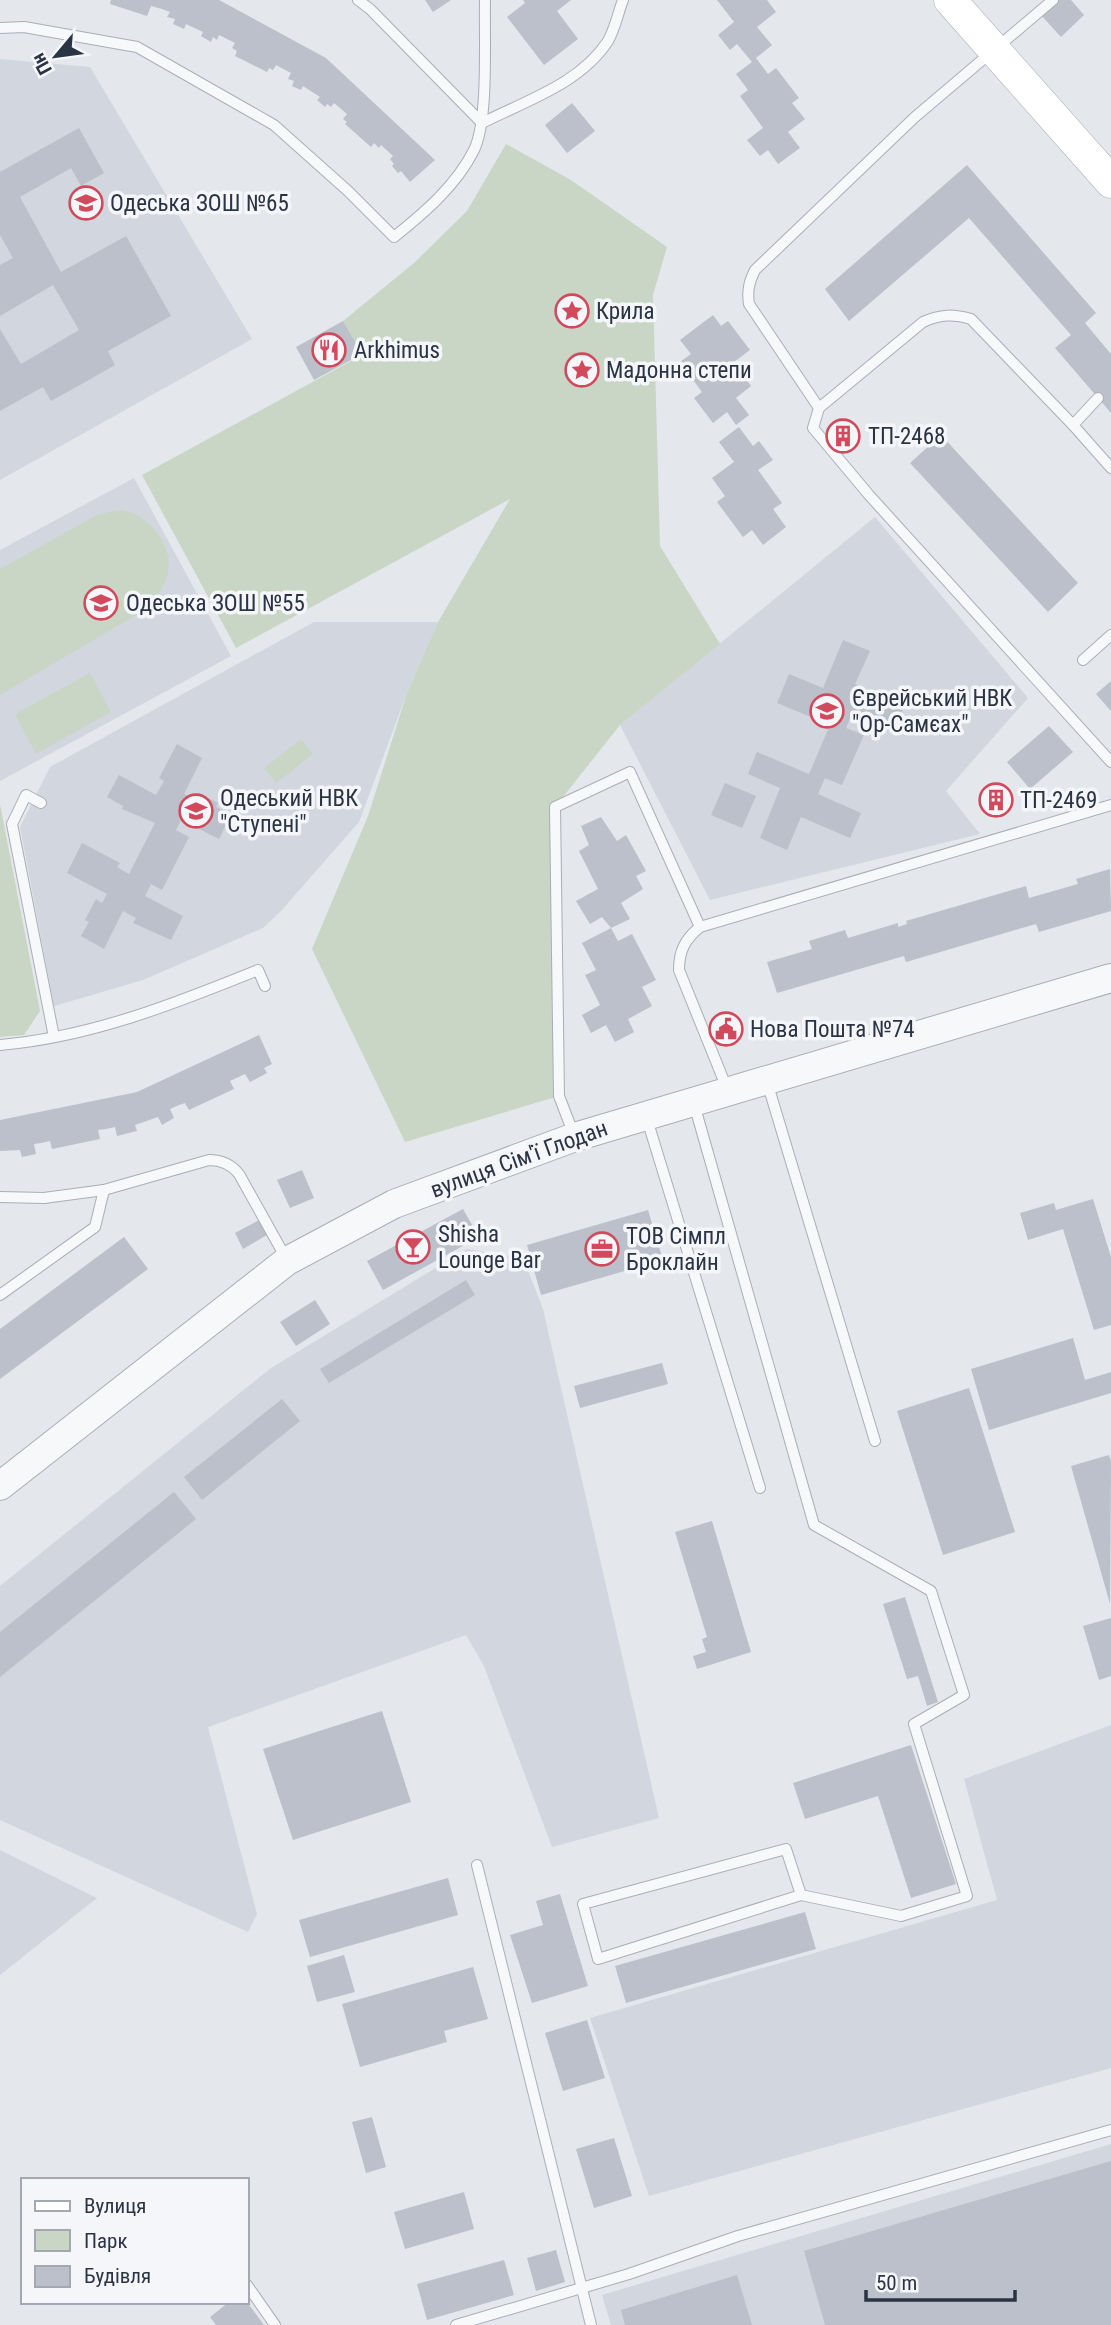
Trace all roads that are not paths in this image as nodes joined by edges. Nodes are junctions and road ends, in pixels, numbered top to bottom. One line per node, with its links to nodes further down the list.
1 (358, 0): 8 (lane)
2 (485, 0): 8 (lane)
3 (623, 0): 8 (lane)
4 (950, 0): 7 (main road)
5 (1053, 0): 7 (lane)
6 (0, 28): 8 (lane)
7 (993, 49): 9 (main road); 11 (lane)
8 (482, 123)
9 (1111, 182)
10 (1098, 398): 12 (lane)
11 (818, 408): 12 (lane); 16 (lane)
12 (1073, 425): 13 (lane)
13 (1111, 468)
14 (1111, 635): 15 (lane)
15 (1083, 660)
16 (1111, 762)
17 (41, 803): 22 (lane)
18 (1111, 805): 19 (lane)
19 (701, 927): 25 (lane); 28 (lane)
20 (1111, 978): 24 (street, вулиця Сім'ї Глодан)
21 (265, 986): 22 (lane)
22 (54, 1037): 23 (lane)
23 (0, 1045)
24 (766, 1079): 25 (street, вулиця Сім'ї Глодан); 33 (lane)
25 (728, 1091): 26 (street, вулиця Сім'ї Глодан)
26 (693, 1101): 27 (street, вулиця Сім'ї Глодан); 37 (lane)
27 (646, 1116): 28 (street, вулиця Сім'ї Глодан); 35 (lane)
28 (575, 1137): 31 (street, вулиця Сім'ї Глодан)
29 (104, 1190): 30 (lane); 31 (lane); 32 (lane)
30 (0, 1197)
31 (287, 1261): 34 (street, вулиця Сім'ї Глодан)
32 (0, 1295)
33 (875, 1441)
34 (0, 1486)
35 (760, 1488)
36 (477, 1865): 40 (lane)
37 (802, 1895): 37 (lane)
38 (1111, 2130): 40 (lane)
39 (248, 2286): 41 (lane)
40 (580, 2288): 42 (lane); 43 (lane)
41 (275, 2325)
42 (456, 2325)
43 (591, 2325)

